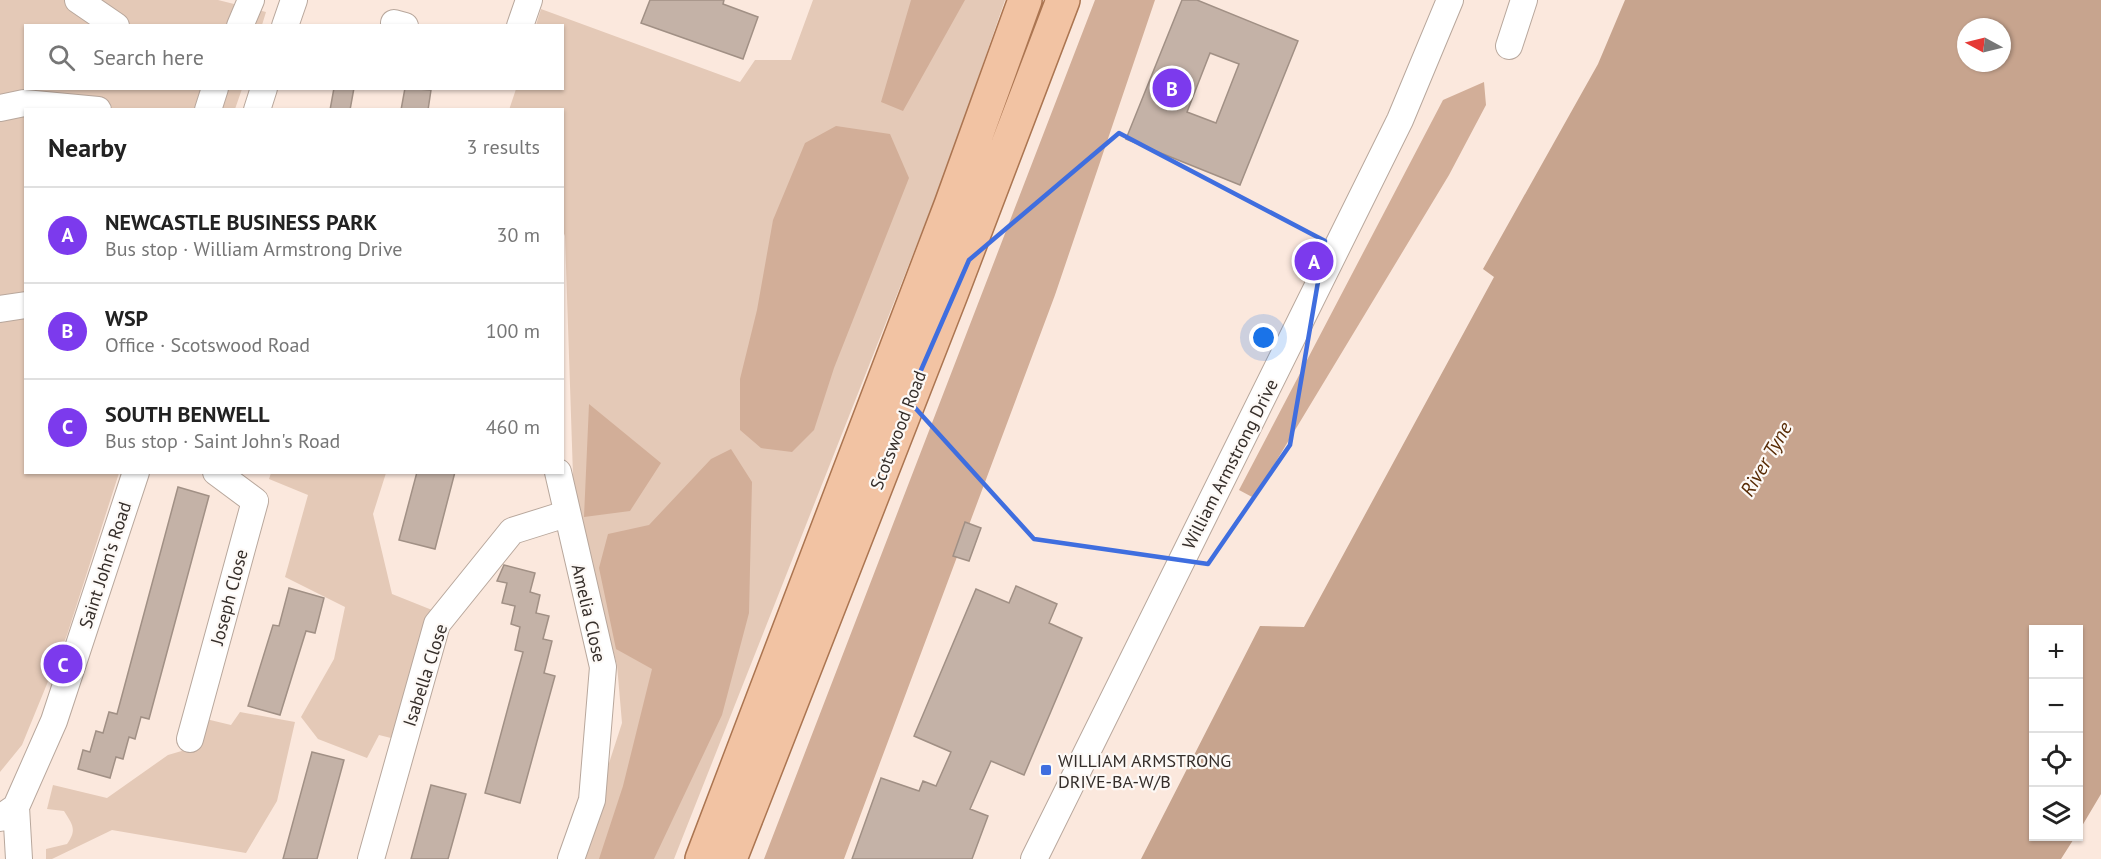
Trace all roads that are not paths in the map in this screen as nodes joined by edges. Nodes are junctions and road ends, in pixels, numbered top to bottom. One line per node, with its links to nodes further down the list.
1 (78, 0): 8 (street)
2 (251, 0): 9 (street)
3 (529, 0): 10 (street)
4 (1025, 0): 29 (main road, Scotswood Road)
5 (1063, 0): 30 (main road, Scotswood Road)
6 (1450, 0): 31 (street, William Armstrong Drive)
7 (1524, 0): 11 (street)
8 (113, 24)
9 (241, 24)
10 (521, 24)
11 (1509, 46)
12 (214, 90): 16 (street)
13 (263, 90): 17 (street)
14 (0, 108): 15 (street)
15 (77, 108)
16 (209, 108)
17 (258, 108)
18 (24, 305): 19 (street)
19 (0, 309)
20 (135, 474): 25 (street, Saint John's Road)
21 (219, 474): 24 (street, Joseph Close)
22 (558, 474): 23 (street, Amelia Close)
23 (566, 514): 27 (street, Isabella Close); 28 (street, Amelia Close)
24 (190, 739)
25 (8, 813): 26 (street)
26 (19, 859)
27 (371, 859)
28 (571, 859)
29 (702, 859)
30 (730, 859)
31 (1034, 859)

